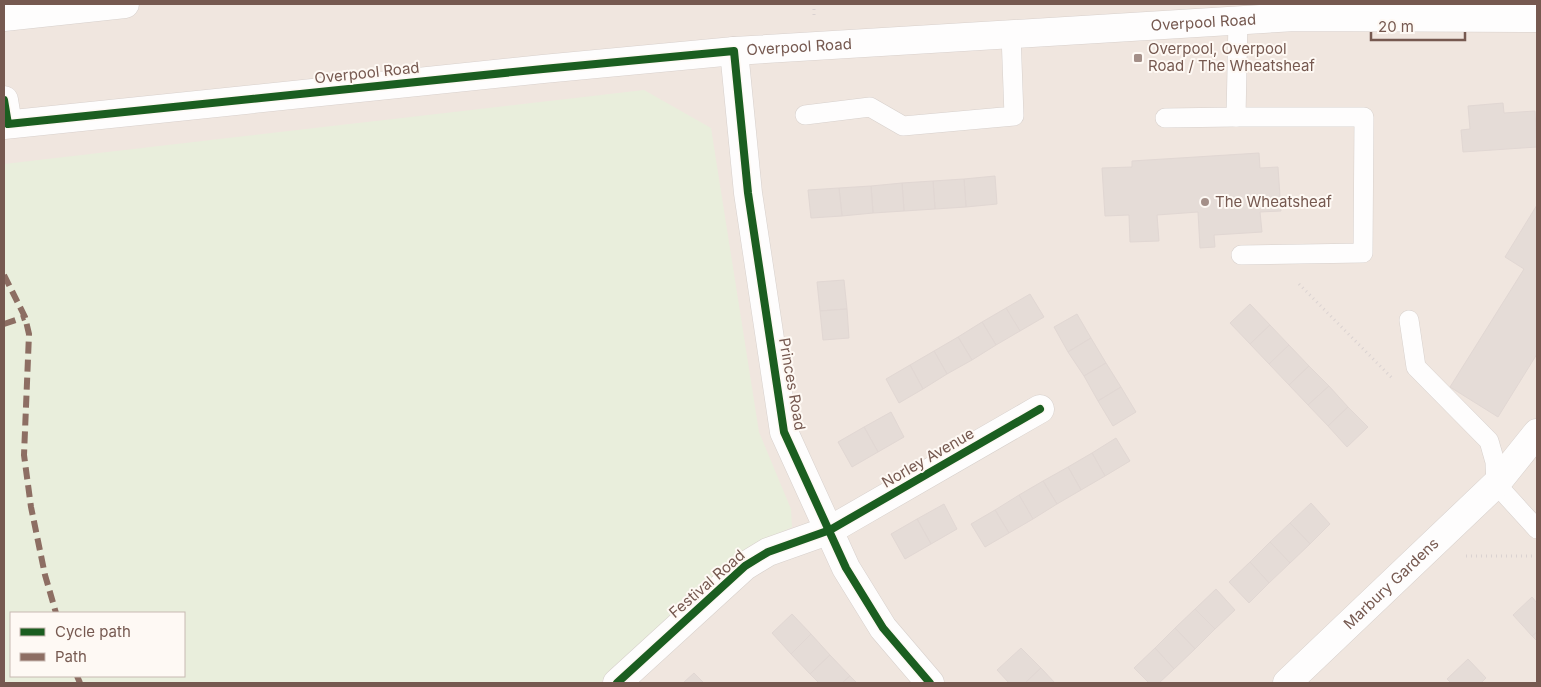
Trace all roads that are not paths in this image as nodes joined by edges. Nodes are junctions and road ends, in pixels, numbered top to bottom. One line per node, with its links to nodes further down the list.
1 (126, 4): 3 (street)
2 (1297, 10): 4 (street, Overpool Road); 5 (street, Overpool Road)
3 (4, 18)
4 (1537, 18)
5 (1238, 20): 6 (street, Overpool Road); 11 (lane)
6 (1011, 34): 7 (street, Overpool Road); 8 (lane)
7 (734, 51): 9 (street, Overpool Road); 18 (street, Princes Road)
8 (805, 115)
9 (5, 116)
10 (1165, 118): 11 (lane)
11 (1236, 118): 12 (lane)
12 (1241, 255)
13 (1409, 320): 16 (lane)
14 (1040, 409): 18 (street, Norley Avenue)
15 (1537, 433): 16 (street, Marbury Gardens)
16 (1496, 484): 17 (lane); 21 (street, Marbury Gardens)
17 (1537, 529)
18 (830, 530): 19 (street, Festival Road); 20 (street, Princes Road)
19 (617, 683)
20 (930, 683)
21 (1287, 683)

